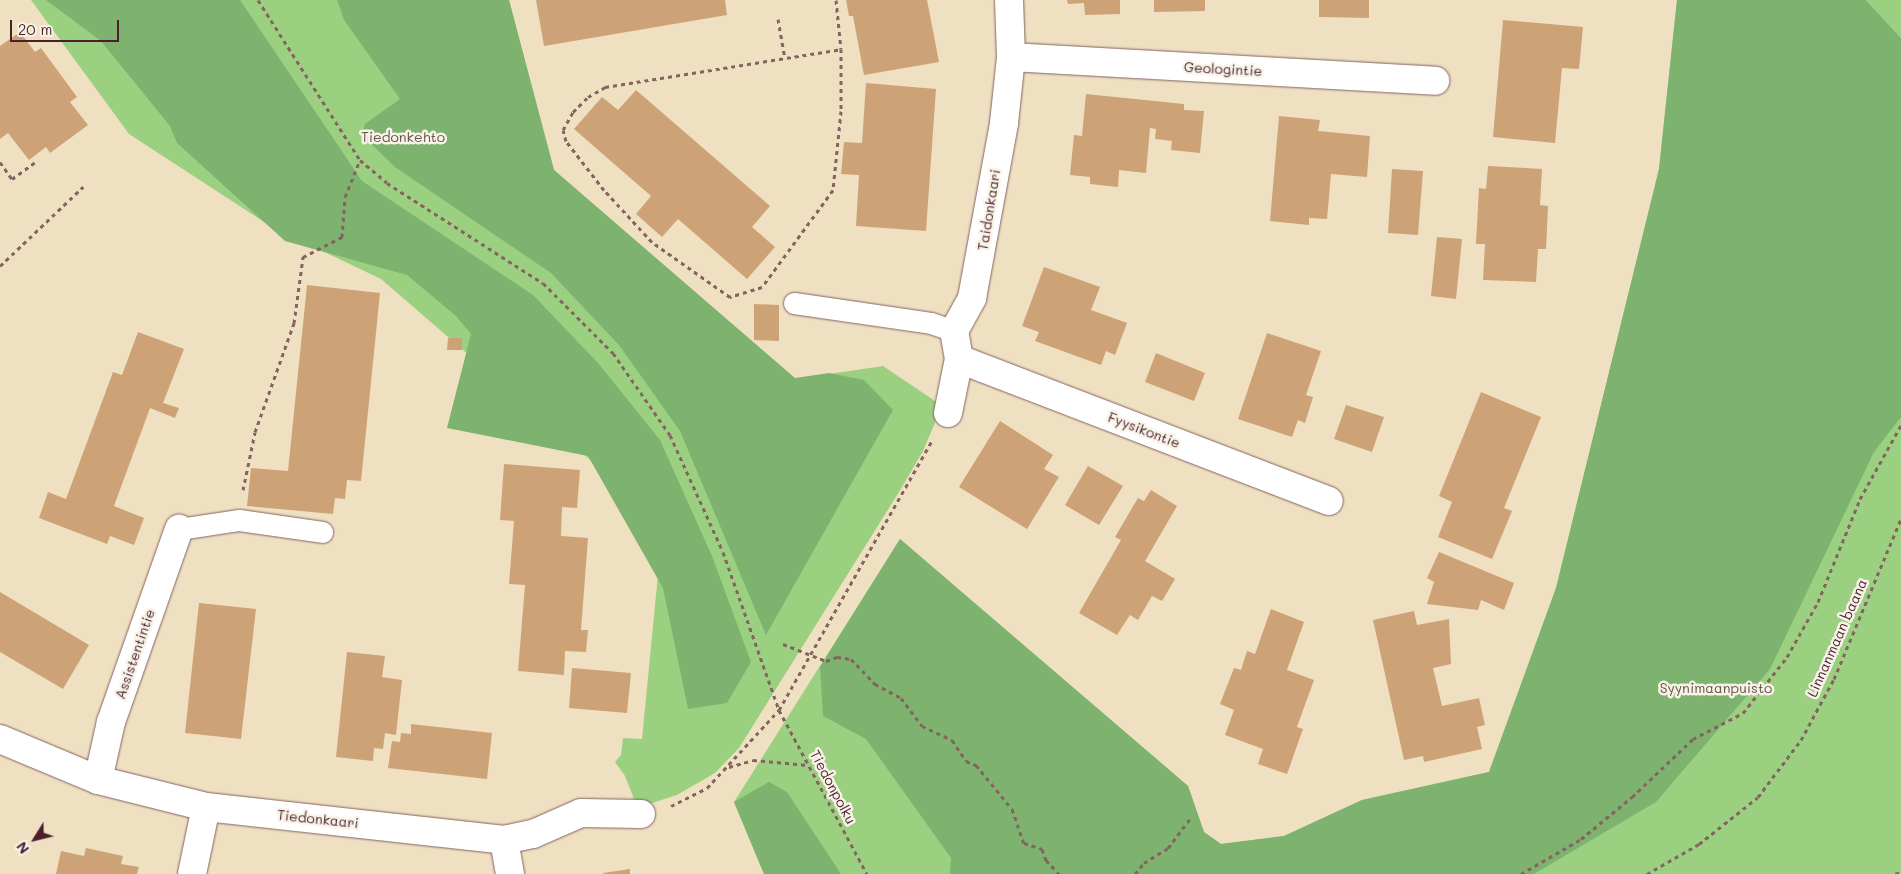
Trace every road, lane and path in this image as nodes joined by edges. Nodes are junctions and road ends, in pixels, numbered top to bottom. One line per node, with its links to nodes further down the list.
1 (258, 0): 9 (path, Tiedonpolku)
2 (836, 0): 5 (path)
3 (1009, 0): 6 (street, Taidonkaari)
4 (778, 19): 7 (path)
5 (841, 49): 7 (path); 7 (path)
6 (1011, 57): 8 (street, Geologintie); 15 (street, Taidonkaari)
7 (786, 58)
8 (1435, 81)
9 (360, 160): 21 (path); 26 (path, Tiedonpolku)
10 (37, 161): 11 (path)
11 (0, 162)
12 (83, 187): 13 (path)
13 (0, 266)
14 (794, 303): 15 (lane)
15 (954, 331): 16 (street)
16 (959, 359): 17 (street); 19 (street, Fyysikontie)
17 (948, 413): 25 (path)
18 (1901, 425): 41 (path)
19 (1329, 501)
20 (1901, 518): 42 (path, Linnanmaan baana)
21 (239, 520): 22 (lane); 23 (lane)
22 (179, 530): 30 (street, Assistentintie)
23 (322, 532)
24 (783, 644): 25 (path)
25 (811, 653): 26 (path); 39 (path)
26 (779, 710): 28 (path, Tiedonpolku); 29 (path)
27 (0, 739): 30 (street, Tiedonkaari)
28 (809, 765): 29 (path); 38 (path, Tiedonpolku)
29 (728, 767): 32 (path)
30 (98, 780): 31 (street, Tiedonkaari)
31 (206, 807): 34 (street, Tiedonkaari); 36 (street)
32 (641, 814): 34 (street, Tiedonkaari)
33 (1192, 816): 40 (path)
34 (504, 840): 37 (street)
35 (1901, 872): 43 (path)
36 (192, 874)
37 (510, 874)
38 (867, 874)
39 (1059, 874)
40 (1135, 874)
41 (1521, 874)
42 (1647, 874)
43 (1896, 874)

